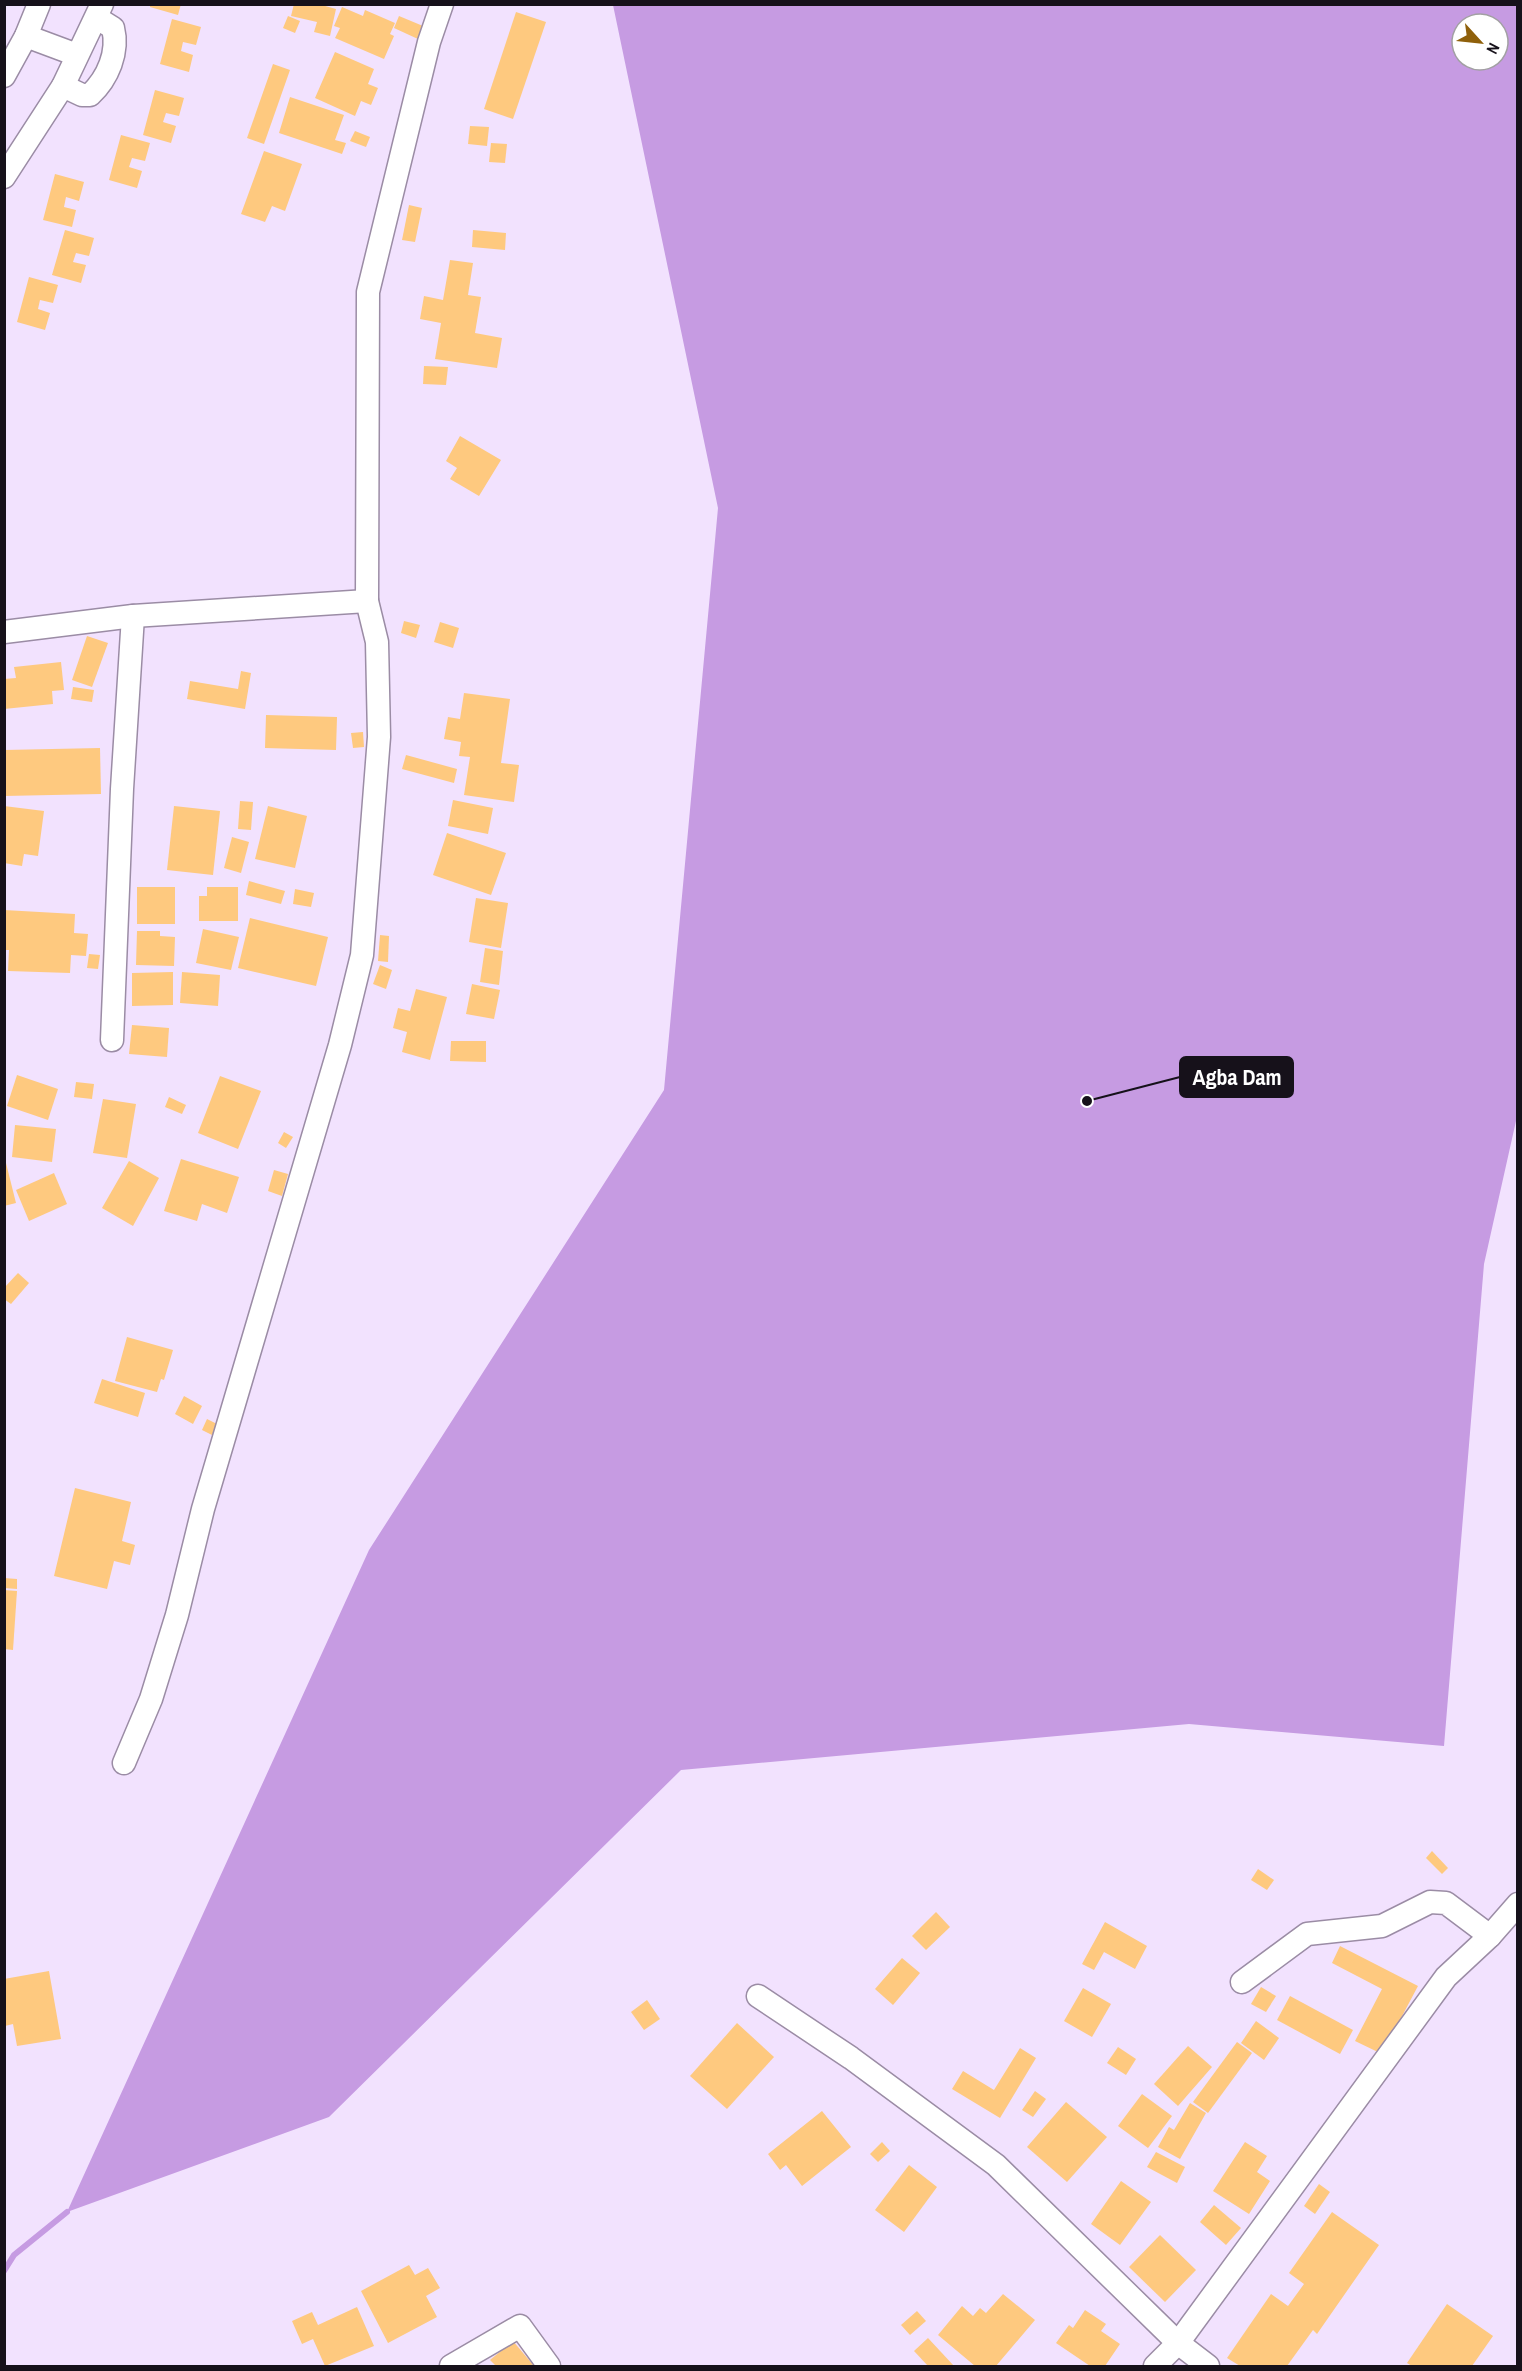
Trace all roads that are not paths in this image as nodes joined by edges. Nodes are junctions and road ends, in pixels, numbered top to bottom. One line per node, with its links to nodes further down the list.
1 (39, 4): 4 (street)
2 (442, 4): 9 (street)
3 (100, 11): 5 (street); 7 (street)
4 (26, 36): 5 (street); 6 (street)
5 (77, 55): 7 (street)
6 (4, 76)
7 (63, 86): 8 (street)
8 (4, 177)
9 (367, 601): 10 (street); 13 (street)
10 (133, 616): 11 (street); 12 (street)
11 (4, 632)
12 (112, 1040)
13 (123, 1763)
14 (1518, 1905): 15 (street)
15 (1490, 1936): 16 (street); 18 (street)
16 (1242, 1982)
17 (758, 1996): 18 (street)
18 (1178, 2343): 21 (street); 22 (street)
19 (451, 2367): 20 (street)
20 (549, 2367)
21 (1155, 2367)
22 (1208, 2367)

